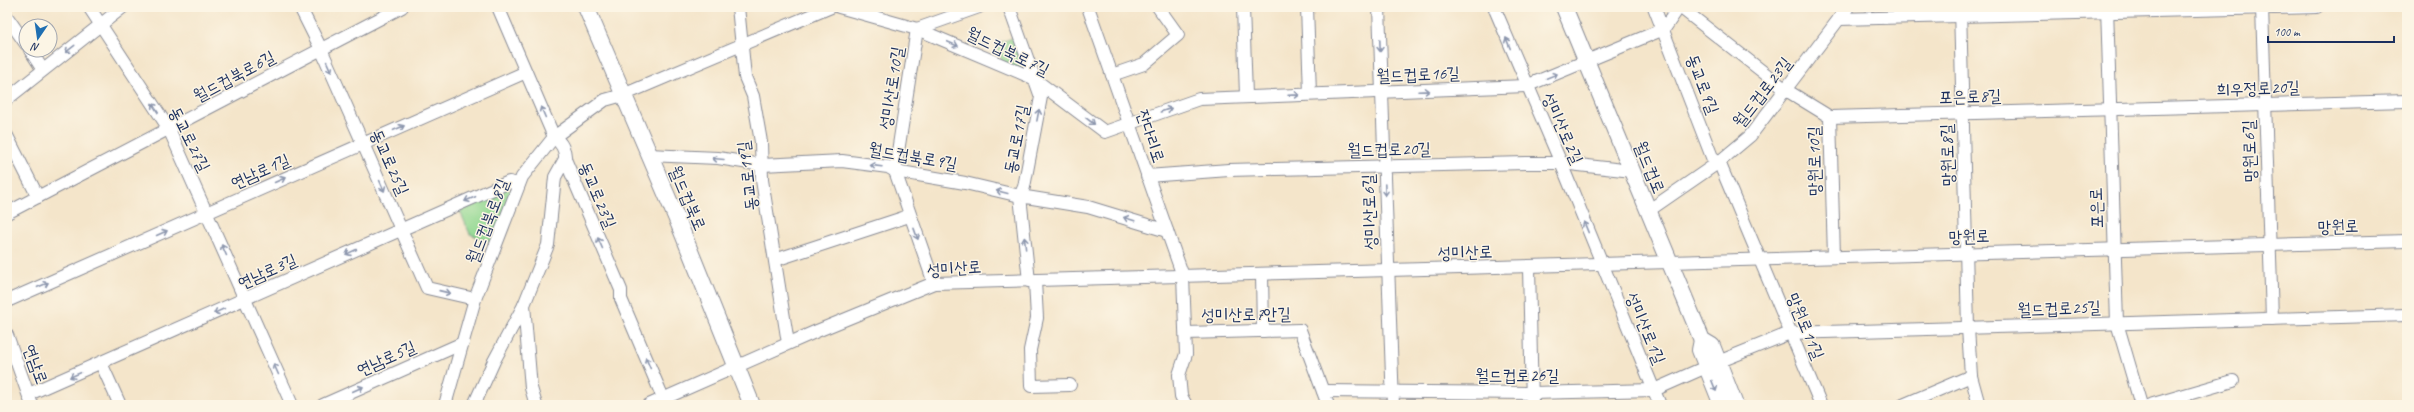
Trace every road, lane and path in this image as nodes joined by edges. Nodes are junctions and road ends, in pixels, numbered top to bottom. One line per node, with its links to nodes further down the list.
1 (88, 7): 28 (street, 동교로27길)
2 (123, 7): 28 (street)
3 (300, 7): 33 (street, 동교로25길)
4 (402, 7): 33 (street, 월드컵북로6길)
5 (498, 7): 37 (street, 동교로23길)
6 (586, 7): 44 (main road, 월드컵북로)
7 (738, 7): 32 (street, 동교로19길)
8 (831, 7): 32 (street)
9 (839, 7): 29 (street, 월드컵북로7길)
10 (979, 7): 29 (street, 성미산로10길)
11 (1009, 7): 39 (street, 동교로17길)
12 (1088, 7): 38 (street, 잔다리로)
13 (1158, 7): 38 (street)
14 (1243, 7): 45 (street)
15 (1307, 7): 43 (street)
16 (1379, 7): 42 (street, 성미산로6길, one-way to 42)
17 (1494, 7): 40 (street, 성미산로2길, one-way to 17)
18 (1564, 7): 35 (main road, 월드컵로)
19 (1654, 7): 30 (street, 동교로9길)
20 (1680, 7): 30 (street); 41 (street, 망원로10길)
21 (1848, 7): 27 (street, 월드컵로23길)
22 (2317, 7): 23 (street)
23 (2262, 8): 24 (street); 48 (street, 망원로6길)
24 (2107, 10): 25 (street); 49 (street, 포은로)
25 (1960, 12): 27 (street); 50 (street, 망원로8길)
26 (7, 17): 31 (street)
27 (1839, 19): 41 (street, 월드컵로23길)
28 (100, 25): 36 (street, one-way to 36); 53 (street, 동교로27길, one-way to 28)
29 (917, 29): 39 (street, 월드컵북로7길, one-way to 39); 63 (street, 성미산로10길)
30 (1664, 29): 35 (street, 월드컵로16길); 59 (street, 동교로9길)
31 (18, 33)
32 (741, 45): 44 (street); 61 (street, 동교로19길)
33 (321, 49): 53 (street, 월드컵북로6길); 56 (street, 동교로25길, one-way to 56)
34 (35, 58): 36 (street)
35 (1587, 62): 40 (street, 월드컵로16길, one-way to 35); 64 (main road, 월드컵로)
36 (43, 70): 46 (street)
37 (526, 72): 55 (street, 동교로23길, one-way to 37); 56 (street, 연남로1길, one-way to 37)
38 (1112, 75): 52 (street, 잔다리로)
39 (1033, 78): 52 (street, 월드컵북로7길, one-way to 52); 67 (street, 동교로17길, one-way to 39)
40 (1526, 86): 42 (street, 월드컵로16길, one-way to 40); 60 (street, 성미산로2길)
41 (1786, 90): 51 (street, 망원로10길); 59 (street, 월드컵로23길)
42 (1382, 92): 43 (street, 월드컵로16길); 62 (street, 성미산로6길)
43 (1310, 94): 45 (street, 월드컵로16길, one-way to 43)
44 (623, 95): 55 (street, 월드컵북로8길); 57 (main road, 월드컵북로)
45 (1246, 96): 52 (street, 월드컵로16길, one-way to 45)
46 (7, 99)
47 (2407, 101): 48 (street, 희우정로20길)
48 (2264, 105): 49 (street, 희우정로20길); 76 (street, 망원로6길)
49 (2110, 109): 50 (street, 포은로8길); 77 (street, 포은로)
50 (1963, 114): 51 (street, 포은로8길); 78 (street, 망원로8길)
51 (1830, 117): 79 (street, 망원로10길)
52 (1129, 123): 65 (street, 잔다리로)
53 (169, 129): 68 (street, 월드컵북로6길); 70 (street, 동교로27길)
54 (7, 136): 68 (street)
55 (554, 137): 58 (street, 동교로23길); 66 (street, 월드컵북로8길)
56 (363, 143): 70 (street, 연남로1길, one-way to 56); 73 (street, 동교로25길, one-way to 73)
57 (648, 155): 61 (street, 월드컵북로9길, one-way to 57); 106 (main road, 월드컵북로)
58 (565, 159): 93 (street); 115 (street, 동교로23길, one-way to 58)
59 (1719, 162): 69 (street, 월드컵로23길); 81 (street, 동교로9길)
60 (1561, 163): 62 (street, 월드컵로20길); 64 (street, 월드컵로20길); 83 (street, 성미산로2길, one-way to 60)
61 (762, 165): 63 (street, 월드컵북로9길, one-way to 61); 80 (street, 동교로19길)
62 (1384, 166): 65 (street, 월드컵로20길); 85 (street, 성미산로6길, one-way to 85)
63 (895, 171): 67 (street, 월드컵북로9길, one-way to 63); 72 (street, 성미산로10길)
64 (1632, 171): 69 (main road, 월드컵로)
65 (1147, 176): 74 (street, 잔다리로)
66 (519, 184): 73 (street, 연남로3길, one-way to 73); 91 (street, 월드컵북로8길)
67 (1020, 196): 74 (street, 월드컵북로9길, one-way to 67); 88 (street, 동교로17길, one-way to 67)
68 (38, 197): 71 (street, 월드컵북로6길)
69 (1648, 211): 82 (main road, 월드컵로)
70 (207, 213): 90 (street, 동교로27길, one-way to 70); 92 (street, 연남로1길, one-way to 70)
71 (7, 214)
72 (909, 216): 80 (street); 89 (street, 성미산로10길, one-way to 89)
73 (402, 229): 90 (street, 연남로3길, one-way to 90); 91 (street, 동교로25길, one-way to 91)
74 (1167, 230): 87 (street, 잔다리로)
75 (2407, 241): 76 (street, 망원로)
76 (2270, 245): 77 (street, 망원로); 95 (street)
77 (2114, 249): 78 (street, 망원로); 96 (street, 포은로)
78 (1967, 253): 79 (street, 망원로); 97 (street, 망원로8길)
79 (1834, 257): 81 (street, 망원로)
80 (775, 260): 102 (street, 동교로19길)
81 (1759, 260): 82 (street, 망원로); 100 (street, 망원로11길)
82 (1670, 262): 83 (street, 성미산로); 105 (main road, 월드컵로)
83 (1601, 263): 84 (street, 성미산로); 110 (street, 성미산로1길)
84 (1529, 267): 85 (street, 성미산로); 113 (street)
85 (1388, 271): 86 (street, 성미산로); 112 (street, 성미산로6길)
86 (1262, 274): 87 (street, 성미산로); 98 (street)
87 (1183, 276): 88 (street, 성미산로); 99 (street, 잔다리로)
88 (1032, 281): 89 (street, 성미산로); 109 (street, 동교로17길)
89 (934, 283): 102 (street, 성미산로)
90 (246, 299): 104 (street, 연남로3길, one-way to 104); 117 (street, 동교로27길, one-way to 90)
91 (475, 299): 103 (street, 월드컵북로8길)
92 (7, 301)
93 (524, 305): 120 (street); 121 (street)
94 (2407, 315): 95 (street, 월드컵로25길)
95 (2272, 319): 96 (street, 월드컵로25길)
96 (2117, 323): 97 (street, 월드컵로25길); 133 (street, 포은로)
97 (1968, 328): 100 (street, 월드컵로25길); 107 (street, 망원로8길)
98 (1263, 331): 99 (street, 성미산로7안길); 111 (street, 성미산로7안길)
99 (1186, 333): 124 (street, 잔다리로)
100 (1790, 333): 105 (street, 월드컵로25길); 130 (street, 망원로11길)
101 (7, 335): 114 (street, 연남로)
102 (788, 343): 106 (street, 성미산로)
103 (463, 344): 118 (street, 연남로5길, one-way to 103); 119 (street, 월드컵북로8길)
104 (101, 363): 114 (street, 연남로3길, one-way to 114); 116 (street)
105 (1712, 364): 110 (street, 월드컵로26길); 128 (main road, 월드컵로, one-way to 128); 129 (main road, 월드컵로)
106 (735, 367): 115 (street, 성미산로); 123 (main road, 월드컵북로)
107 (1971, 376): 131 (street); 132 (street, 망원로8길)
108 (2233, 381): 134 (street)
109 (1070, 385)
110 (1654, 390): 113 (street, 월드컵로26길); 127 (street, 성미산로1길)
111 (1323, 391): 112 (street, 월드컵로26길); 125 (street, 성미산로7안길)
112 (1392, 392): 113 (street, 월드컵로26길); 126 (street, 성미산로6길)
113 (1532, 399)
114 (31, 400)
115 (665, 402): 122 (street, 성미산로)
116 (120, 405)
117 (292, 405)
118 (323, 405)
119 (445, 405)
120 (474, 405)
121 (536, 405)
122 (649, 405)
123 (752, 405)
124 (1186, 405)
125 (1328, 405)
126 (1393, 405)
127 (1660, 405)
128 (1722, 405)
129 (1735, 405)
130 (1821, 405)
131 (1902, 405)
132 (1979, 405)
133 (2141, 405)
134 (2150, 405)

